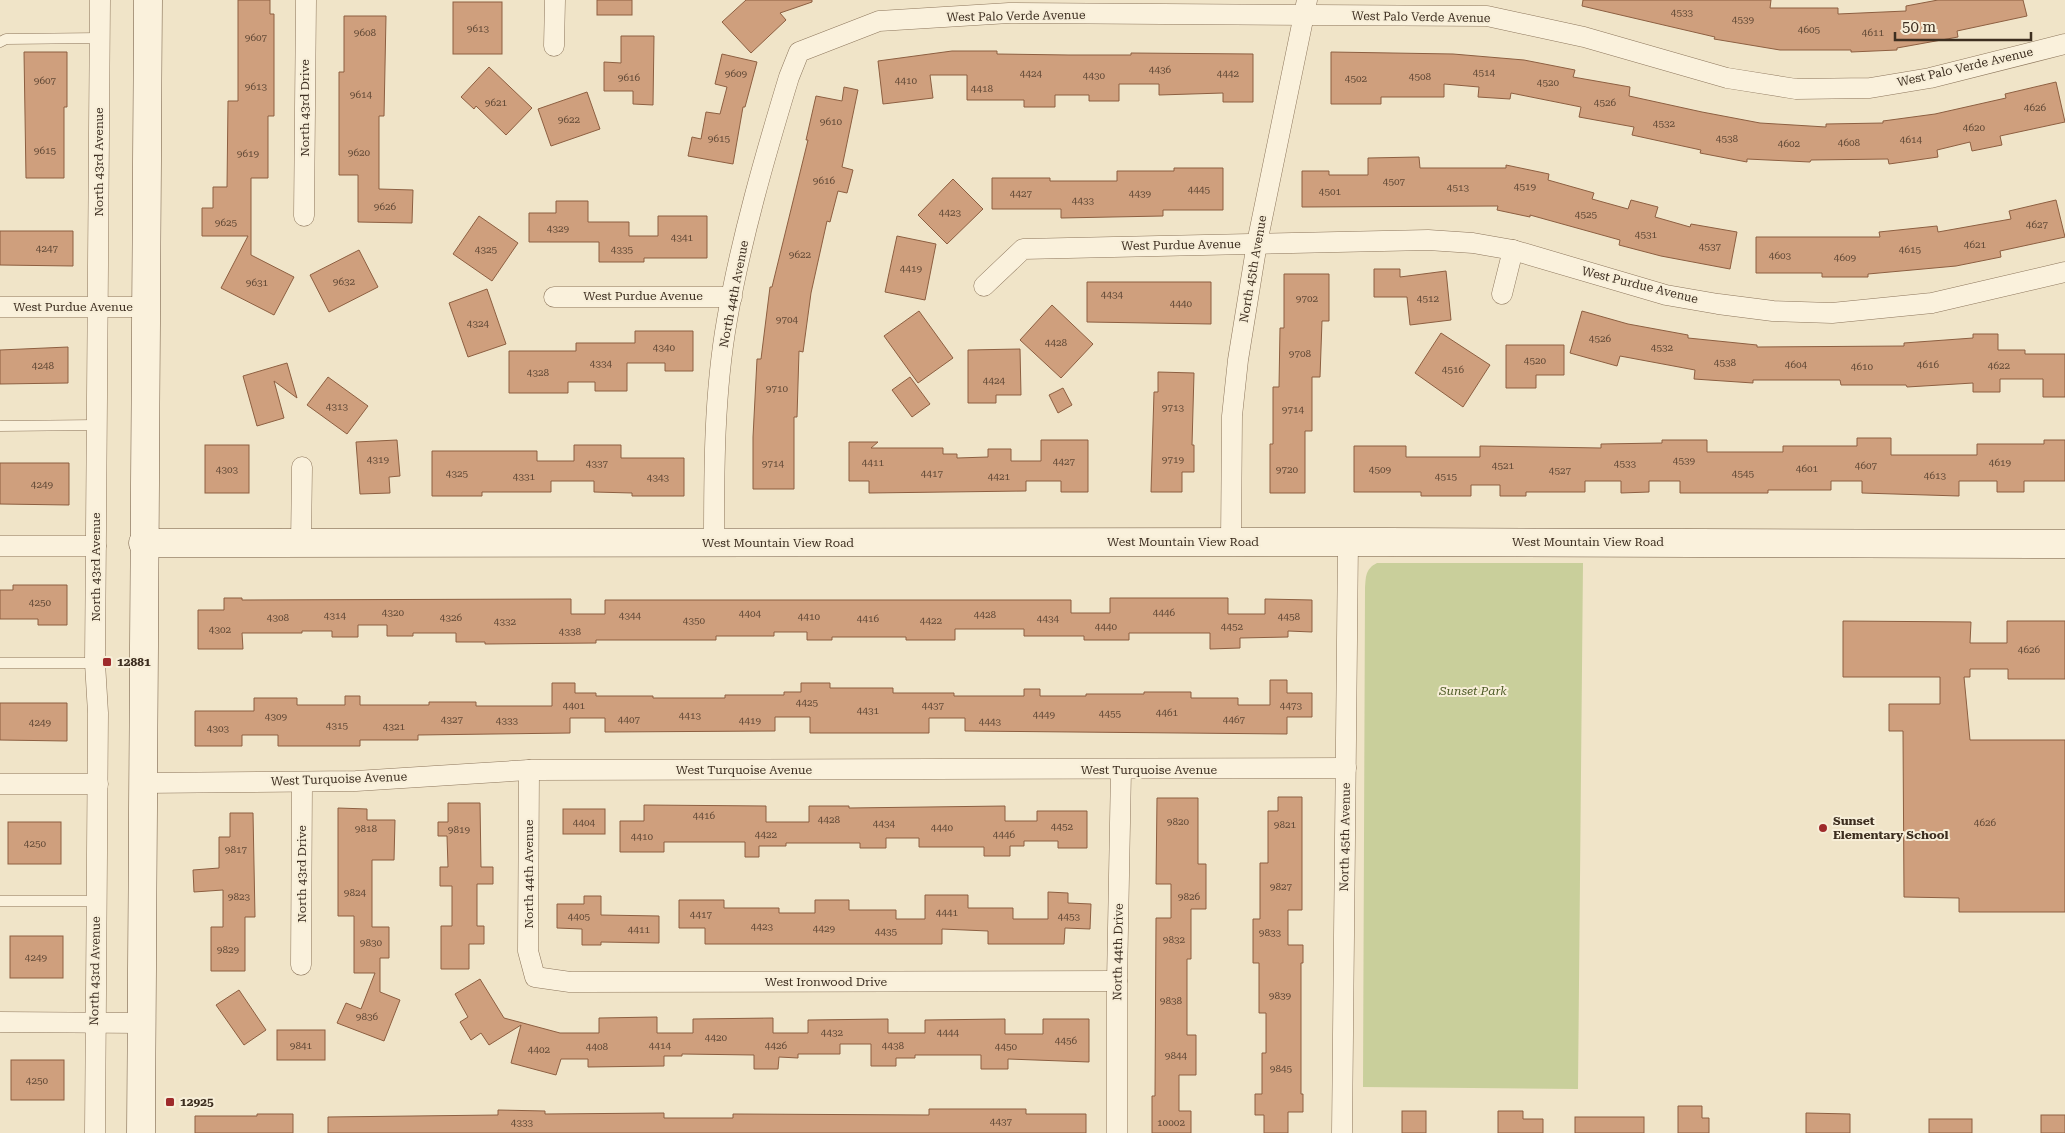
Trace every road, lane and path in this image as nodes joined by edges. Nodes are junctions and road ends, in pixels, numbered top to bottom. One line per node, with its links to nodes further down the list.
1 (100, 0): 6 (street, North 43rd Avenue)
2 (148, 0): 21 (street)
3 (306, 0): 11 (street, North 43rd Drive)
4 (555, 0): 9 (street)
5 (1305, 8): 8 (street, West Palo Verde Avenue); 10 (street, West Palo Verde Avenue); 12 (street, North 45th Avenue)
6 (100, 38): 7 (lane); 20 (street, North 43rd Avenue)
7 (0, 42)
8 (2065, 44)
9 (554, 46)
10 (799, 52): 18 (street, North 44th Avenue)
11 (304, 216)
12 (1257, 243): 13 (street, West Purdue Avenue); 15 (street, West Purdue Avenue); 25 (street, North 45th Avenue)
13 (1512, 250): 14 (street, West Purdue Avenue); 16 (street)
14 (2065, 272)
15 (984, 286)
16 (1502, 294)
17 (554, 297): 18 (street, West Purdue Avenue)
18 (732, 297): 29 (street, North 44th Avenue)
19 (0, 307): 20 (street, West Purdue Avenue)
20 (98, 307): 21 (street, West Purdue Avenue); 22 (street, North 43rd Avenue)
21 (145, 307): 27 (street)
22 (97, 425): 23 (lane); 32 (street, North 43rd Avenue)
23 (0, 426)
24 (302, 466): 28 (street)
25 (1231, 542): 26 (street, West Mountain View Road); 29 (street, West Mountain View Road)
26 (1348, 542): 30 (street, West Mountain View Road); 35 (street, North 45th Avenue)
27 (143, 543): 28 (street, West Mountain View Road); 39 (street)
28 (301, 544): 29 (street, West Mountain View Road)
29 (714, 544)
30 (2065, 544)
31 (0, 546): 32 (street)
32 (96, 546): 34 (street, North 43rd Avenue)
33 (0, 663): 34 (lane)
34 (95, 663): 41 (street, North 43rd Avenue)
35 (1346, 768): 37 (street, West Turquoise Avenue); 53 (street, North 45th Avenue)
36 (529, 770): 37 (street, West Turquoise Avenue); 38 (street, West Turquoise Avenue); 45 (street, North 44th Avenue)
37 (1121, 770): 46 (street, North 44th Drive)
38 (302, 782): 39 (street, West Turquoise Avenue); 44 (street, North 43rd Drive)
39 (142, 783): 49 (street)
40 (0, 784): 41 (street)
41 (98, 784): 43 (street, North 43rd Avenue)
42 (0, 901): 43 (lane)
43 (96, 901): 48 (street, North 43rd Avenue)
44 (301, 965)
45 (535, 977): 46 (street, West Ironwood Drive)
46 (1117, 981): 52 (street, North 44th Drive)
47 (0, 1022): 48 (street)
48 (94, 1023): 49 (street); 50 (street, North 43rd Avenue)
49 (142, 1023): 51 (street)
50 (95, 1133)
51 (140, 1133)
52 (1117, 1133)
53 (1342, 1133)

